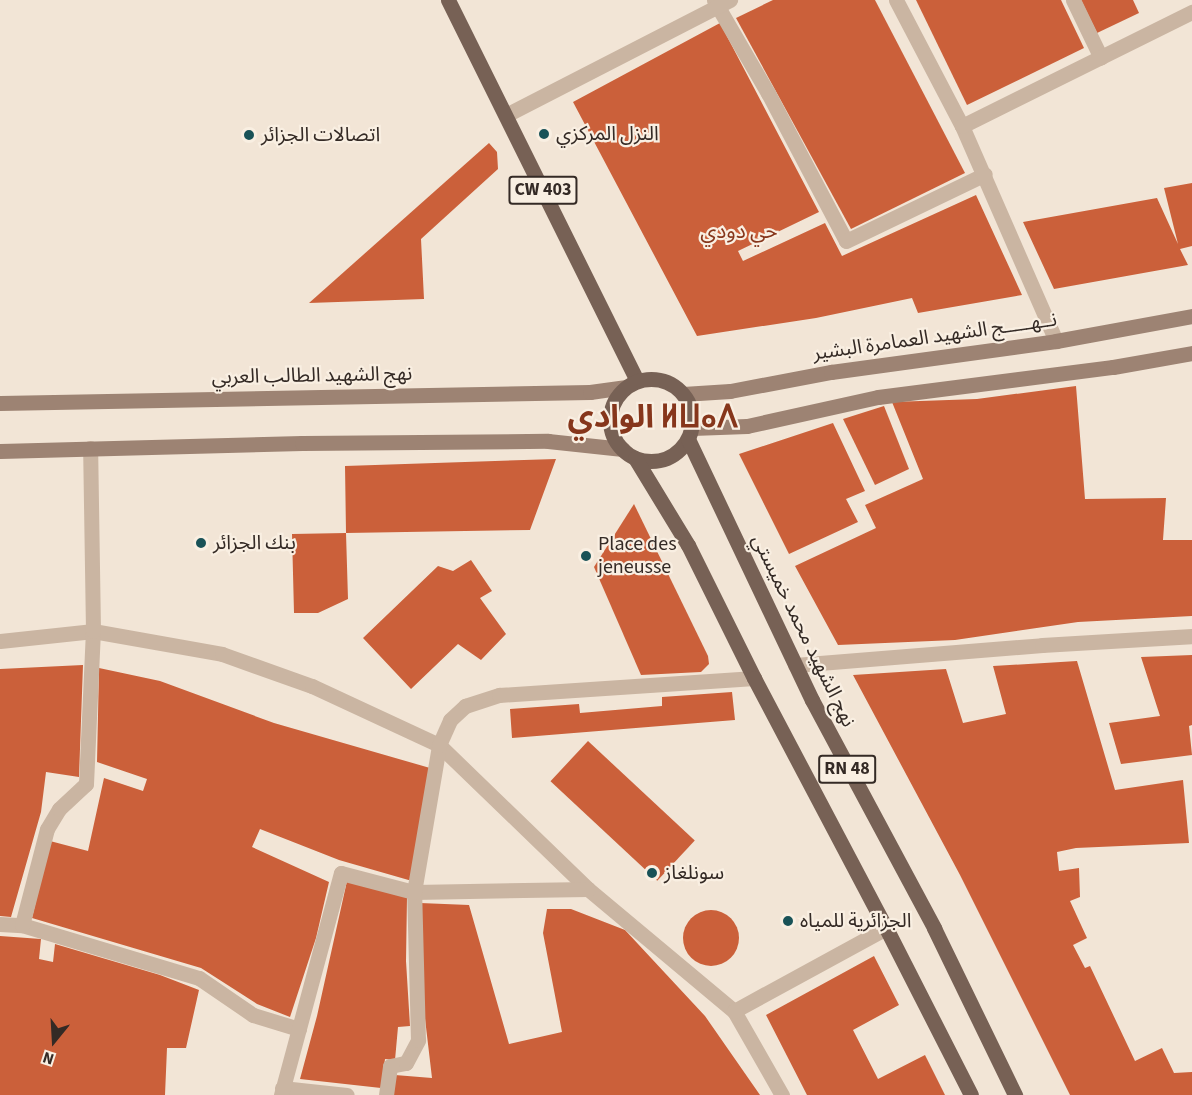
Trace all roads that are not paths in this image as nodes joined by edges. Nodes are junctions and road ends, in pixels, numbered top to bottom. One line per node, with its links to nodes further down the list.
1 (448, 0): 7 (main road, CW 403)
2 (896, 0): 8 (street)
3 (1073, 0): 6 (street)
4 (720, 2): 7 (street); 9 (street)
5 (1192, 12): 6 (street)
6 (1101, 58): 8 (street)
7 (506, 116): 13 (main road, CW 403)
8 (962, 126): 9 (street)
9 (985, 174): 11 (street)
10 (1192, 316): 11 (main road, نــهـــــج الشهيد العمامرة البشير)
11 (1056, 341): 14 (main road, نــهـــــج الشهيد العمامرة البشير)
12 (1192, 353): 16 (main road)
13 (631, 384): 14 (main road); 15 (main road, نهج الشهيد الطالب العربي); 19 (main road)
14 (683, 394): 16 (main road)
15 (0, 403)
16 (690, 434): 19 (main road); 23 (main road, نهج الشهيد محمد خميستي / RN 48)
17 (90, 448): 18 (main road); 19 (main road); 20 (street)
18 (0, 452)
19 (629, 453): 24 (main road, RN 48)
20 (93, 631): 22 (street); 25 (street); 29 (street)
21 (1192, 636): 23 (street)
22 (0, 641)
23 (795, 665): 38 (main road, نهج الشهيد محمد خميستي / RN 48)
24 (754, 678): 25 (street); 30 (main road, RN 48)
25 (439, 745): 26 (street); 27 (street)
26 (588, 889): 27 (street); 31 (street)
27 (414, 892): 32 (street); 35 (street)
28 (0, 924): 29 (street)
29 (22, 926): 32 (street)
30 (886, 928): 31 (street); 37 (main road, RN 48)
31 (734, 1011): 36 (street)
32 (299, 1029): 33 (street)
33 (281, 1092): 34 (street)
34 (347, 1095)
35 (386, 1095)
36 (782, 1095)
37 (971, 1095)
38 (1015, 1095)

